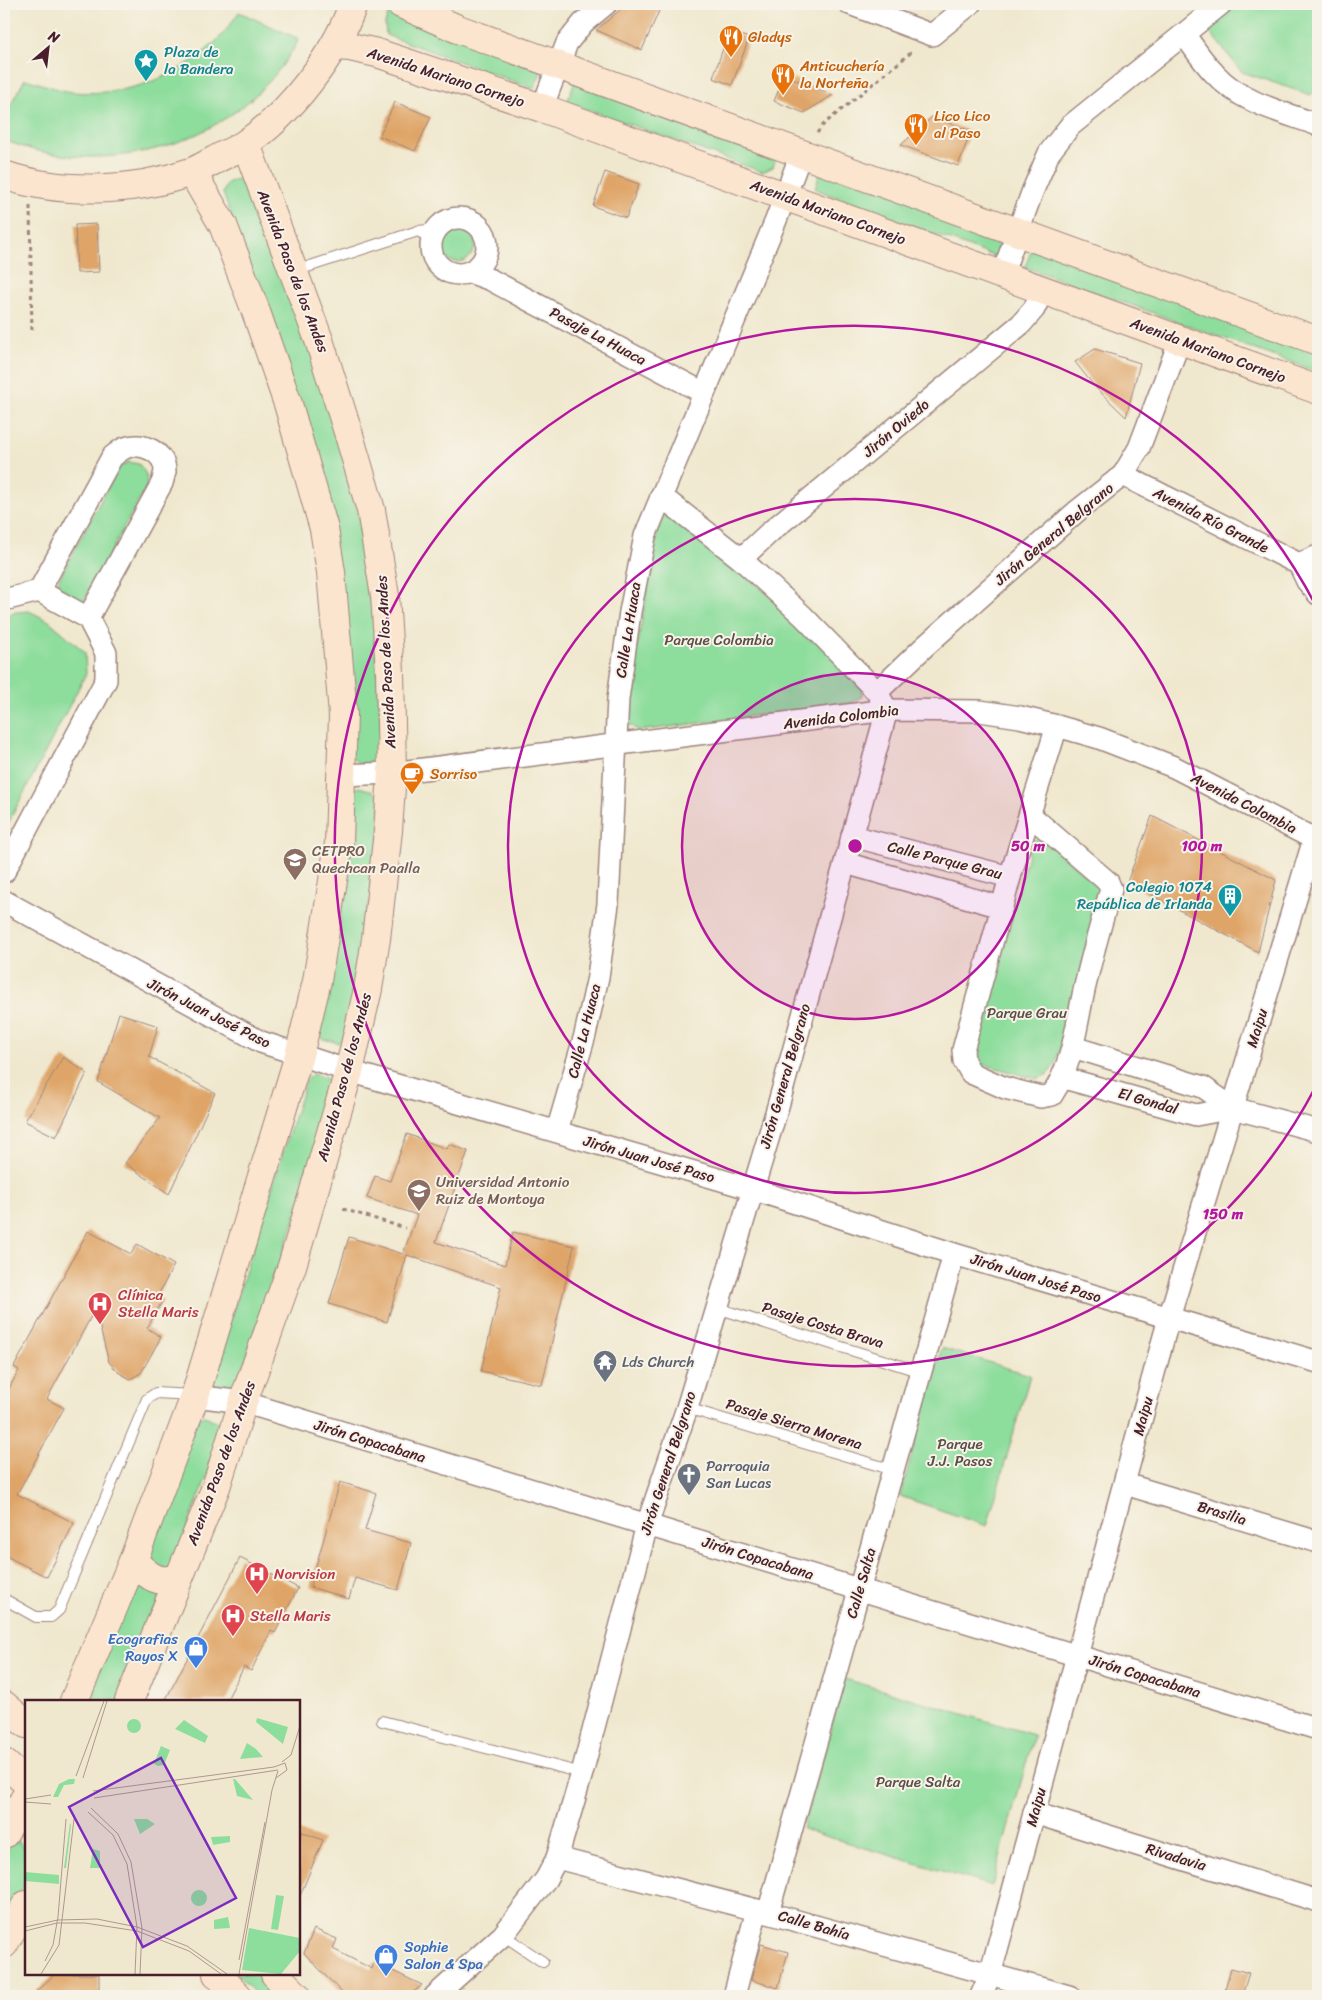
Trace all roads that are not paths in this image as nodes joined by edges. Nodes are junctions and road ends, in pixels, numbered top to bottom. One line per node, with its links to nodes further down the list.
1 (353, 4): 8 (street)
2 (401, 4): 9 (street)
3 (606, 4): 9 (street)
4 (850, 4): 6 (street)
5 (1221, 4): 7 (street)
6 (966, 5)
7 (1184, 34): 11 (street); 17 (street)
8 (334, 46): 10 (street, Avenida Mariano Cornejo); 12 (street)
9 (558, 66): 10 (street); 13 (street)
10 (542, 108): 16 (street, Avenida Mariano Cornejo)
11 (1318, 125)
12 (246, 144): 14 (street); 20 (street, Avenida Paso de los Andes)
13 (801, 154): 16 (street, Calle La Huaca); 17 (street)
14 (192, 172): 15 (street); 41 (street)
15 (4, 175)
16 (785, 196): 22 (street, Avenida Mariano Cornejo); 28 (street, Calle La Huaca)
17 (1017, 232): 22 (street); 26 (street)
18 (429, 233): 19 (street); 20 (lane); 21 (street)
19 (485, 258): 21 (street); 23 (street)
20 (294, 271): 40 (street, Avenida Paso de los Andes)
21 (469, 272): 23 (street, Pasaje La Huaca)
22 (1002, 275): 24 (street, Avenida Mariano Cornejo)
23 (491, 280): 28 (street, Pasaje La Huaca)
24 (1043, 290): 25 (street, Avenida Mariano Cornejo); 31 (street, Jirón Oviedo)
25 (1180, 340): 27 (street, Avenida Mariano Cornejo); 29 (street, Jirón General Belgrano)
26 (1318, 341)
27 (1318, 390)
28 (704, 393): 30 (street, Calle La Huaca)
29 (1123, 475): 32 (street, Avenida Río Grande); 37 (street, Jirón General Belgrano)
30 (661, 496): 31 (street); 39 (street, Calle La Huaca)
31 (741, 559): 37 (street)
32 (1308, 560): 34 (street, Avenida Río Grande)
33 (39, 591): 35 (street); 36 (street); 36 (street)
34 (1318, 594)
35 (4, 600)
36 (88, 618): 46 (street)
37 (882, 701): 38 (street, Avenida Colombia); 39 (street, Avenida Colombia); 43 (street, Jirón General Belgrano)
38 (1057, 726): 42 (street); 44 (street, Avenida Colombia)
39 (614, 746): 40 (street, Avenida Colombia); 55 (street, Calle La Huaca)
40 (392, 773): 41 (street, Avenida Colombia); 52 (street, Avenida Paso de los Andes)
41 (341, 775): 51 (street)
42 (1030, 815): 47 (street); 50 (street)
43 (852, 836): 45 (street, Jirón General Belgrano); 47 (street, Calle Parque Grau)
44 (1316, 840): 54 (street, Maipu)
45 (845, 863): 49 (street, Calle Parque Grau); 57 (street, Jirón General Belgrano)
46 (4, 872)
47 (1010, 877): 49 (street)
48 (4, 901): 51 (street, Jirón Juan José Paso)
49 (1001, 907): 53 (street)
50 (1073, 1047): 53 (street); 54 (street, El Gondal)
51 (299, 1055): 52 (street, Jirón Juan José Paso); 63 (street)
52 (349, 1071): 55 (street, Jirón Juan José Paso); 64 (street, Avenida Paso de los Andes)
53 (1064, 1078): 54 (street, El Gondal)
54 (1234, 1108): 56 (street, El Gondal); 60 (street, Maipu)
55 (557, 1131): 57 (street, Jirón Juan José Paso)
56 (1318, 1131)
57 (752, 1189): 58 (street, Jirón Juan José Paso); 59 (street, Jirón General Belgrano)
58 (954, 1254): 60 (street, Jirón Juan José Paso); 62 (street, Calle Salta)
59 (717, 1308): 62 (lane, Pasaje Costa Brava); 65 (street, Jirón General Belgrano)
60 (1170, 1318): 61 (street, Jirón Juan José Paso); 67 (street, Maipu)
61 (1318, 1362)
62 (921, 1372): 66 (street, Calle Salta)
63 (196, 1396): 64 (street, Jirón Copacabana); 70 (street); 73 (lane)
64 (243, 1402): 68 (street, Jirón Copacabana); 71 (street, Avenida Paso de los Andes)
65 (686, 1408): 66 (lane, Pasaje Sierra Morena); 68 (street, Jirón General Belgrano)
66 (893, 1470): 72 (street, Calle Salta)
67 (1126, 1484): 69 (street, Brasilia); 74 (street, Maipu)
68 (648, 1525): 72 (street, Jirón Copacabana); 82 (street, Jirón General Belgrano)
69 (1318, 1542)
70 (133, 1561): 71 (street); 75 (street)
71 (179, 1577): 76 (street, Avenida Paso de los Andes)
72 (859, 1589): 74 (street, Jirón Copacabana); 90 (street, Calle Salta)
73 (4, 1599)
74 (1078, 1656): 80 (street, Jirón Copacabana); 85 (street, Maipu)
75 (74, 1700)
76 (129, 1700)
77 (4, 1705): 79 (street)
78 (382, 1721): 82 (lane)
79 (25, 1723)
80 (1318, 1729)
81 (4, 1763): 83 (street)
82 (582, 1773): 87 (street, Jirón General Belgrano)
83 (25, 1781)
84 (25, 1798): 86 (street)
85 (1034, 1813): 88 (street, Rivadavia); 96 (street, Maipu)
86 (4, 1834)
87 (557, 1858): 90 (street, Calle Bahía); 91 (street, Jirón General Belgrano)
88 (1318, 1901)
89 (25, 1907): 92 (street)
90 (762, 1911): 96 (street, Calle Bahía); 100 (street, Calle Salta)
91 (503, 1935): 93 (lane); 99 (street, Jirón General Belgrano)
92 (4, 1944)
93 (543, 1962)
94 (218, 1975): 97 (street)
95 (276, 1975): 98 (street)
96 (990, 1975): 101 (street, Maipu); 102 (street, Calle Bahía)
97 (238, 1996)
98 (296, 1996)
99 (435, 1996)
100 (734, 1996)
101 (981, 1996)
102 (1070, 1996)

